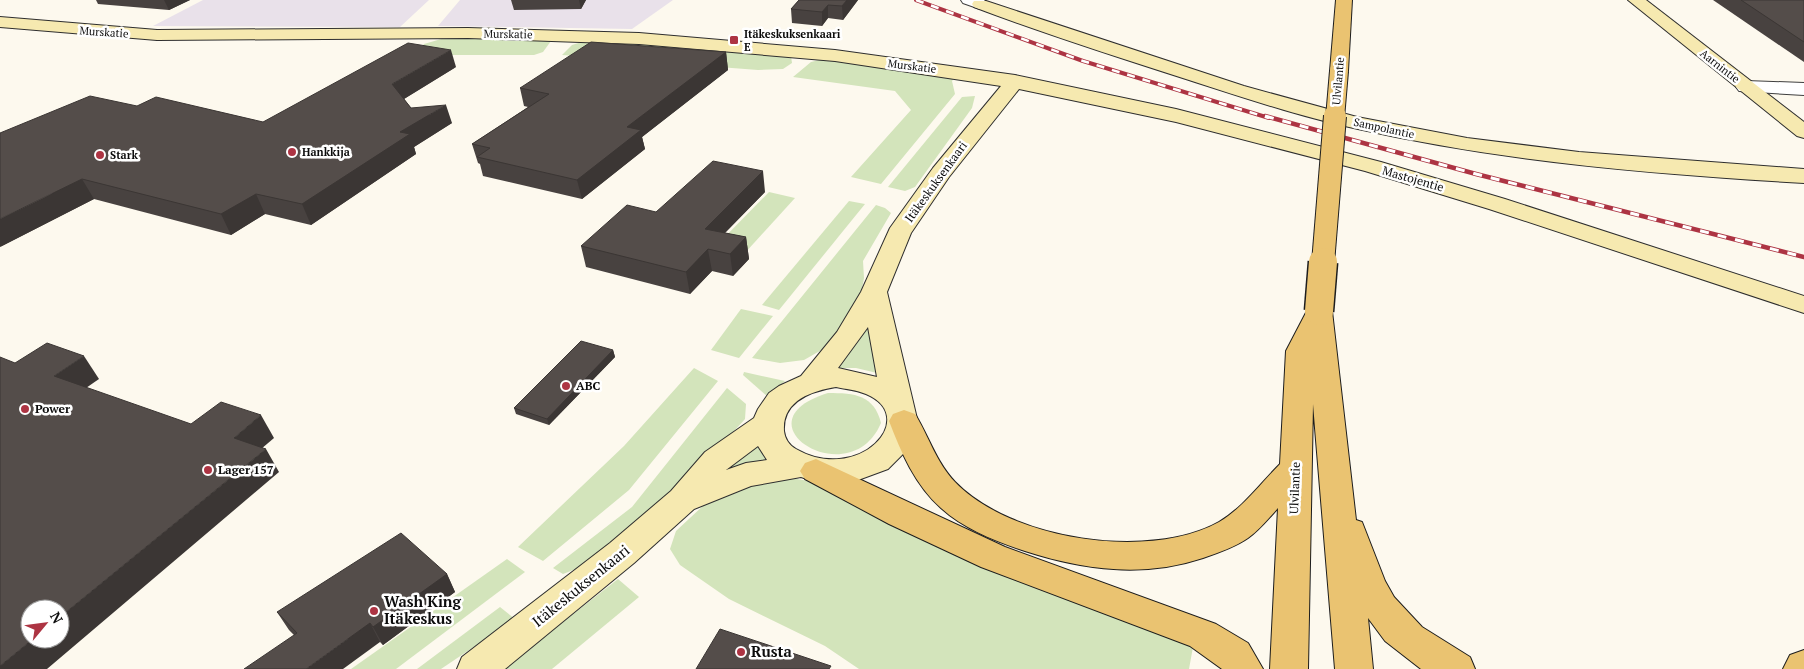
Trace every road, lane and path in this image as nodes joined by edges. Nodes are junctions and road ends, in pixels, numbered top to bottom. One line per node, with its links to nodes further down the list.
1 (1344, 0): 12 (main road, Ulvilantie, bridge)
2 (1636, 0): 6 (street, Aarnintie)
3 (978, 1): 9 (street, Sampolantie)
4 (0, 22): 5 (street, Murskatie)
5 (1015, 81): 10 (street, Itäkeskuksenkaari); 11 (street, Mastojentie)
6 (1746, 87): 7 (street); 8 (street, Aarnintie)
7 (1804, 89)
8 (1804, 132)
9 (1804, 176)
10 (874, 292): 13 (street, Itäkeskuksenkaari); 14 (street)
11 (1804, 306)
12 (1319, 311): 16 (main road, Ulvilantie); 18 (main road, Ulvilantie)
13 (812, 381): 14 (street); 15 (street)
14 (901, 411): 16 (main road); 17 (street)
15 (768, 424): 17 (street); 19 (street, Itäkeskuksenkaari)
16 (1296, 468): 22 (main road, Ulvilantie)
17 (807, 469): 19 (street, Itäkeskuksenkaari); 21 (main road)
18 (1336, 491): 23 (main road, Ulvilantie); 24 (main road)
19 (683, 500): 20 (street, Itäkeskuksenkaari)
20 (476, 669)
21 (1244, 669)
22 (1289, 669)
23 (1354, 669)
24 (1456, 669)

